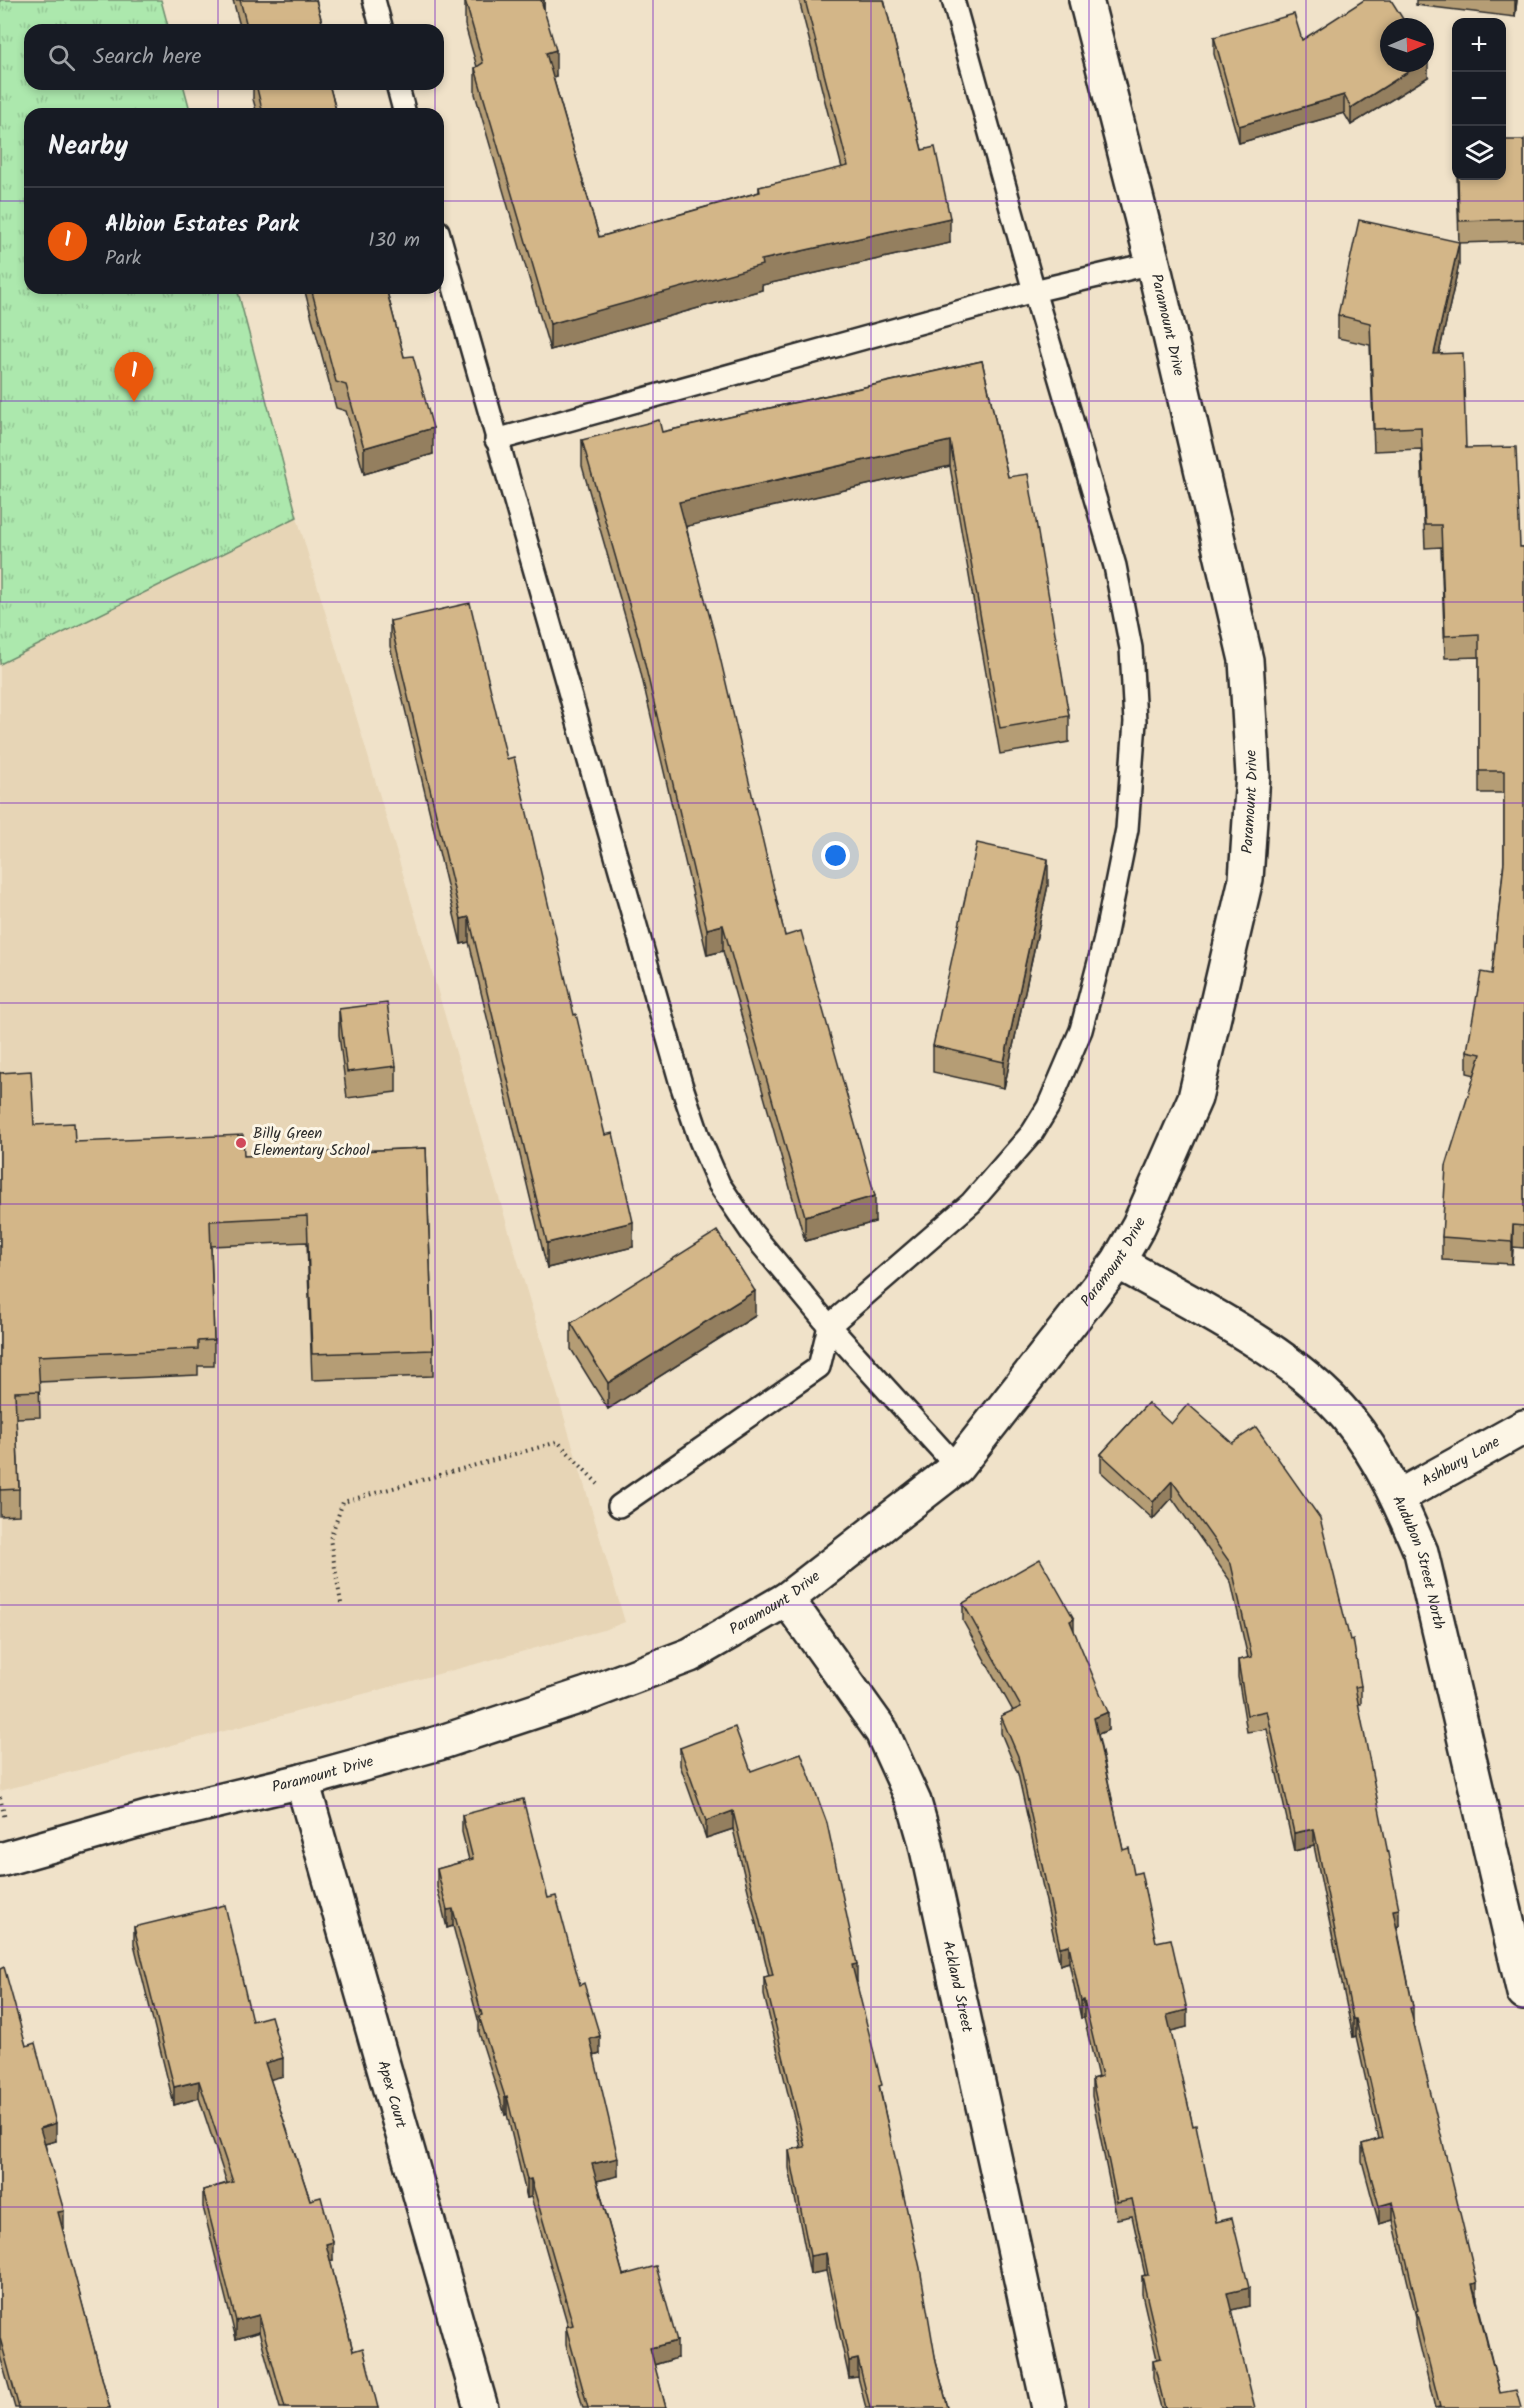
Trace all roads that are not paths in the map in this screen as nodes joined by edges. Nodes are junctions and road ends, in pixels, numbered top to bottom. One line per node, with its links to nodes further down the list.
1 (374, 0): 4 (lane)
2 (952, 0): 9 (lane)
3 (1086, 0): 8 (street, Paramount Drive)
4 (380, 24)
5 (399, 90): 6 (lane)
6 (403, 108)
7 (444, 253): 10 (lane)
8 (1153, 263): 9 (lane); 11 (street, Paramount Drive)
9 (1034, 291): 10 (lane); 12 (lane)
10 (496, 440): 12 (lane)
11 (1118, 1262): 14 (street, Paramount Drive); 15 (street, Audubon Street North)
12 (829, 1326): 14 (lane); 16 (lane)
13 (1524, 1427): 15 (street, Ashbury Lane)
14 (957, 1467): 17 (street, Paramount Drive)
15 (1398, 1497): 20 (street, Audubon Street North)
16 (619, 1506)
17 (788, 1599): 18 (street, Paramount Drive); 22 (street, Ackland Street)
18 (302, 1780): 19 (street, Paramount Drive); 21 (street, Apex Court)
19 (0, 1860)
20 (1523, 1983)
21 (481, 2408)
22 (1049, 2408)

